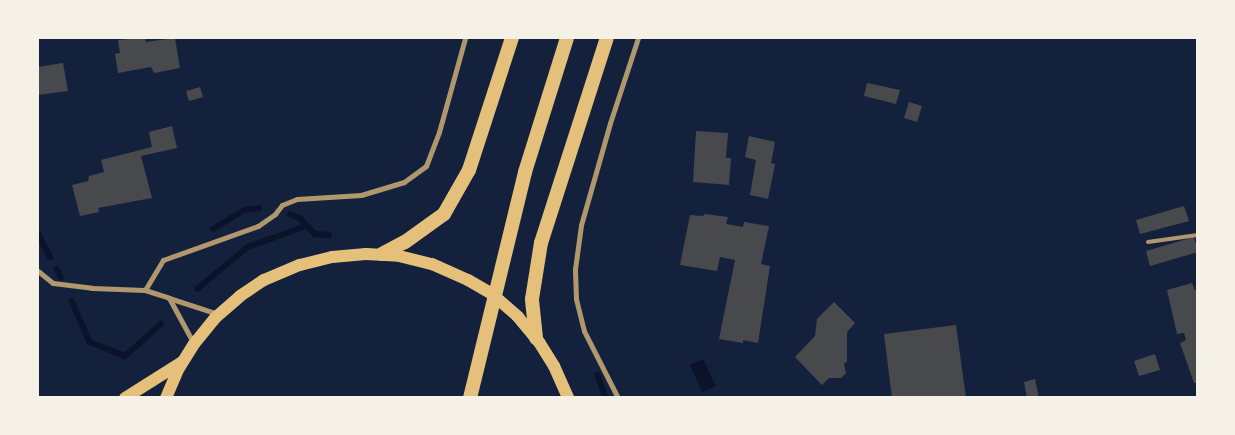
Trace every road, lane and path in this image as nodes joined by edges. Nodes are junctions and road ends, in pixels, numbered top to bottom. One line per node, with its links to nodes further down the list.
1 (465, 38): 10 (street)
2 (512, 38): 8 (highway)
3 (567, 38): 18 (highway)
4 (606, 38): 13 (highway)
5 (638, 38): 20 (street)
6 (1198, 235): 7 (lane)
7 (1148, 242)
8 (382, 254): 12 (main road); 13 (main road)
9 (38, 271): 10 (street)
10 (145, 290): 11 (street)
11 (169, 298): 12 (street); 14 (street)
12 (219, 314): 14 (main road)
13 (536, 338): 19 (main road)
14 (194, 344): 15 (main road)
15 (182, 362): 16 (main road); 17 (main road)
16 (124, 398)
17 (166, 398)
18 (470, 398)
19 (568, 398)
20 (618, 398)

